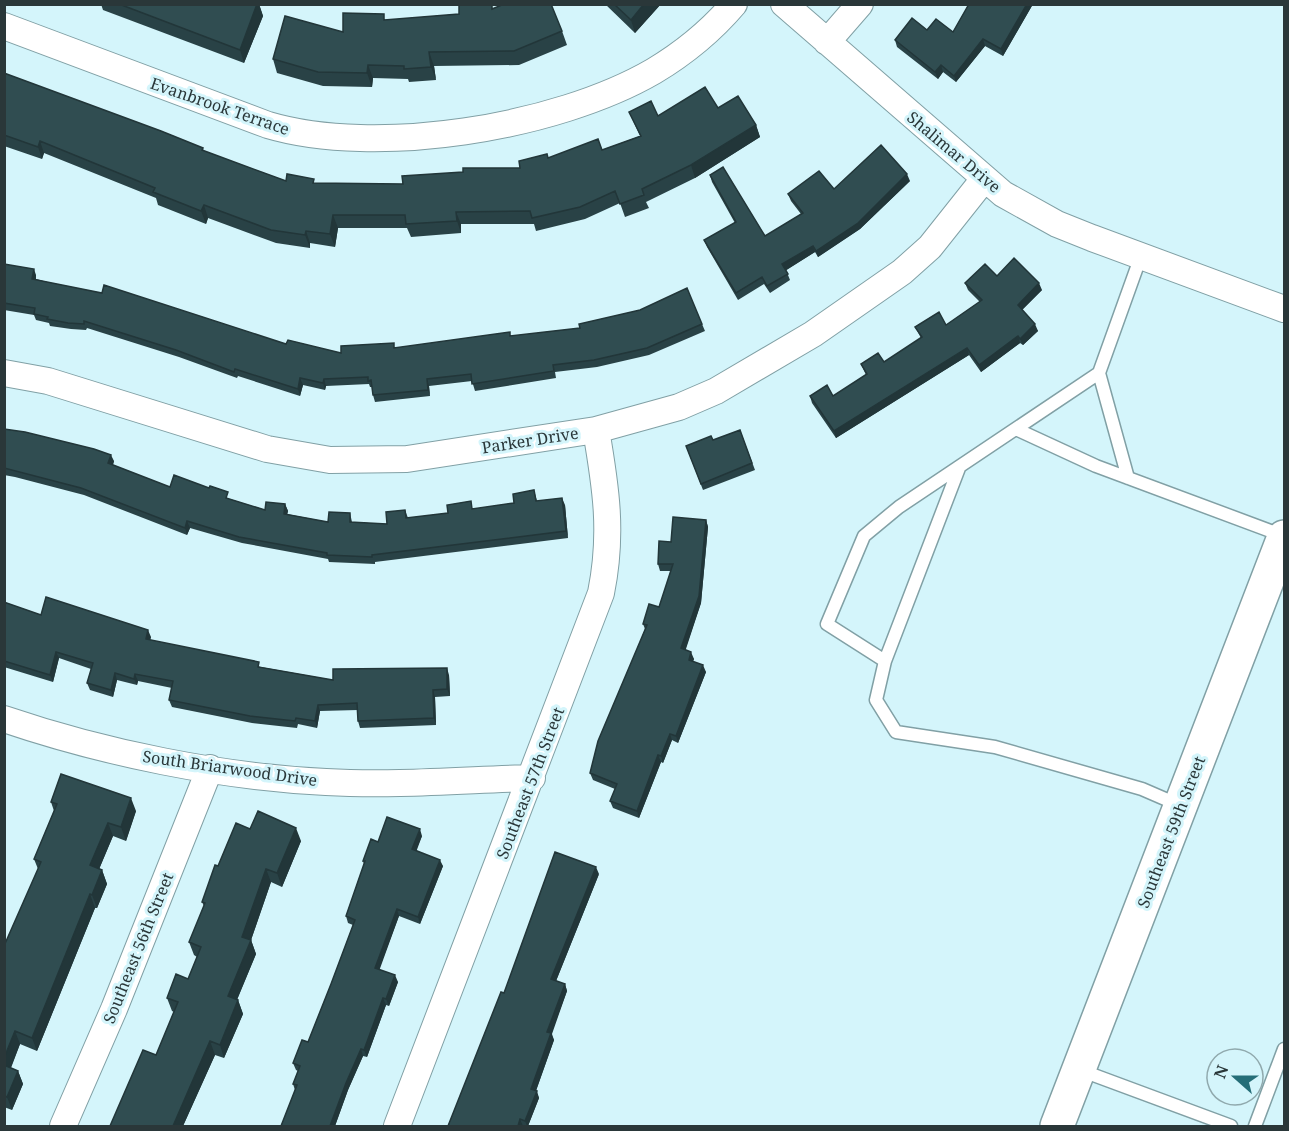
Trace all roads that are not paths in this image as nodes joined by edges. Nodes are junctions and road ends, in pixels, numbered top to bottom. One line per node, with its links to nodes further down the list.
1 (734, 4): 4 (street, Evanbrook Terrace)
2 (784, 4): 5 (street, Shalimar Drive)
3 (860, 4): 5 (street)
4 (4, 26)
5 (827, 42): 6 (street, Shalimar Drive)
6 (984, 179): 7 (street, Shalimar Drive); 11 (street, Parker Drive)
7 (1141, 256): 8 (street, Shalimar Drive); 10 (lane)
8 (1284, 309)
9 (4, 373): 11 (street, Parker Drive)
10 (1099, 373): 12 (lane); 14 (lane)
11 (596, 430): 19 (street, Southeast 57th Street)
12 (1018, 430): 13 (lane); 14 (lane)
13 (959, 468): 16 (lane); 16 (lane)
14 (1128, 478): 15 (lane)
15 (1284, 536): 20 (main road, Southeast 59th Street)
16 (885, 661): 20 (lane)
17 (4, 719): 18 (street, South Briarwood Drive)
18 (210, 768): 19 (street, South Briarwood Drive); 23 (street, Southeast 56th Street)
19 (532, 778): 24 (street, Southeast 57th Street)
20 (1181, 806): 22 (main road, Southeast 59th Street)
21 (1284, 1048): 27 (lane)
22 (1079, 1070): 25 (main road, Southeast 59th Street); 26 (lane)
23 (63, 1126)
24 (397, 1126)
25 (1057, 1126)
26 (1231, 1126)
27 (1255, 1126)

